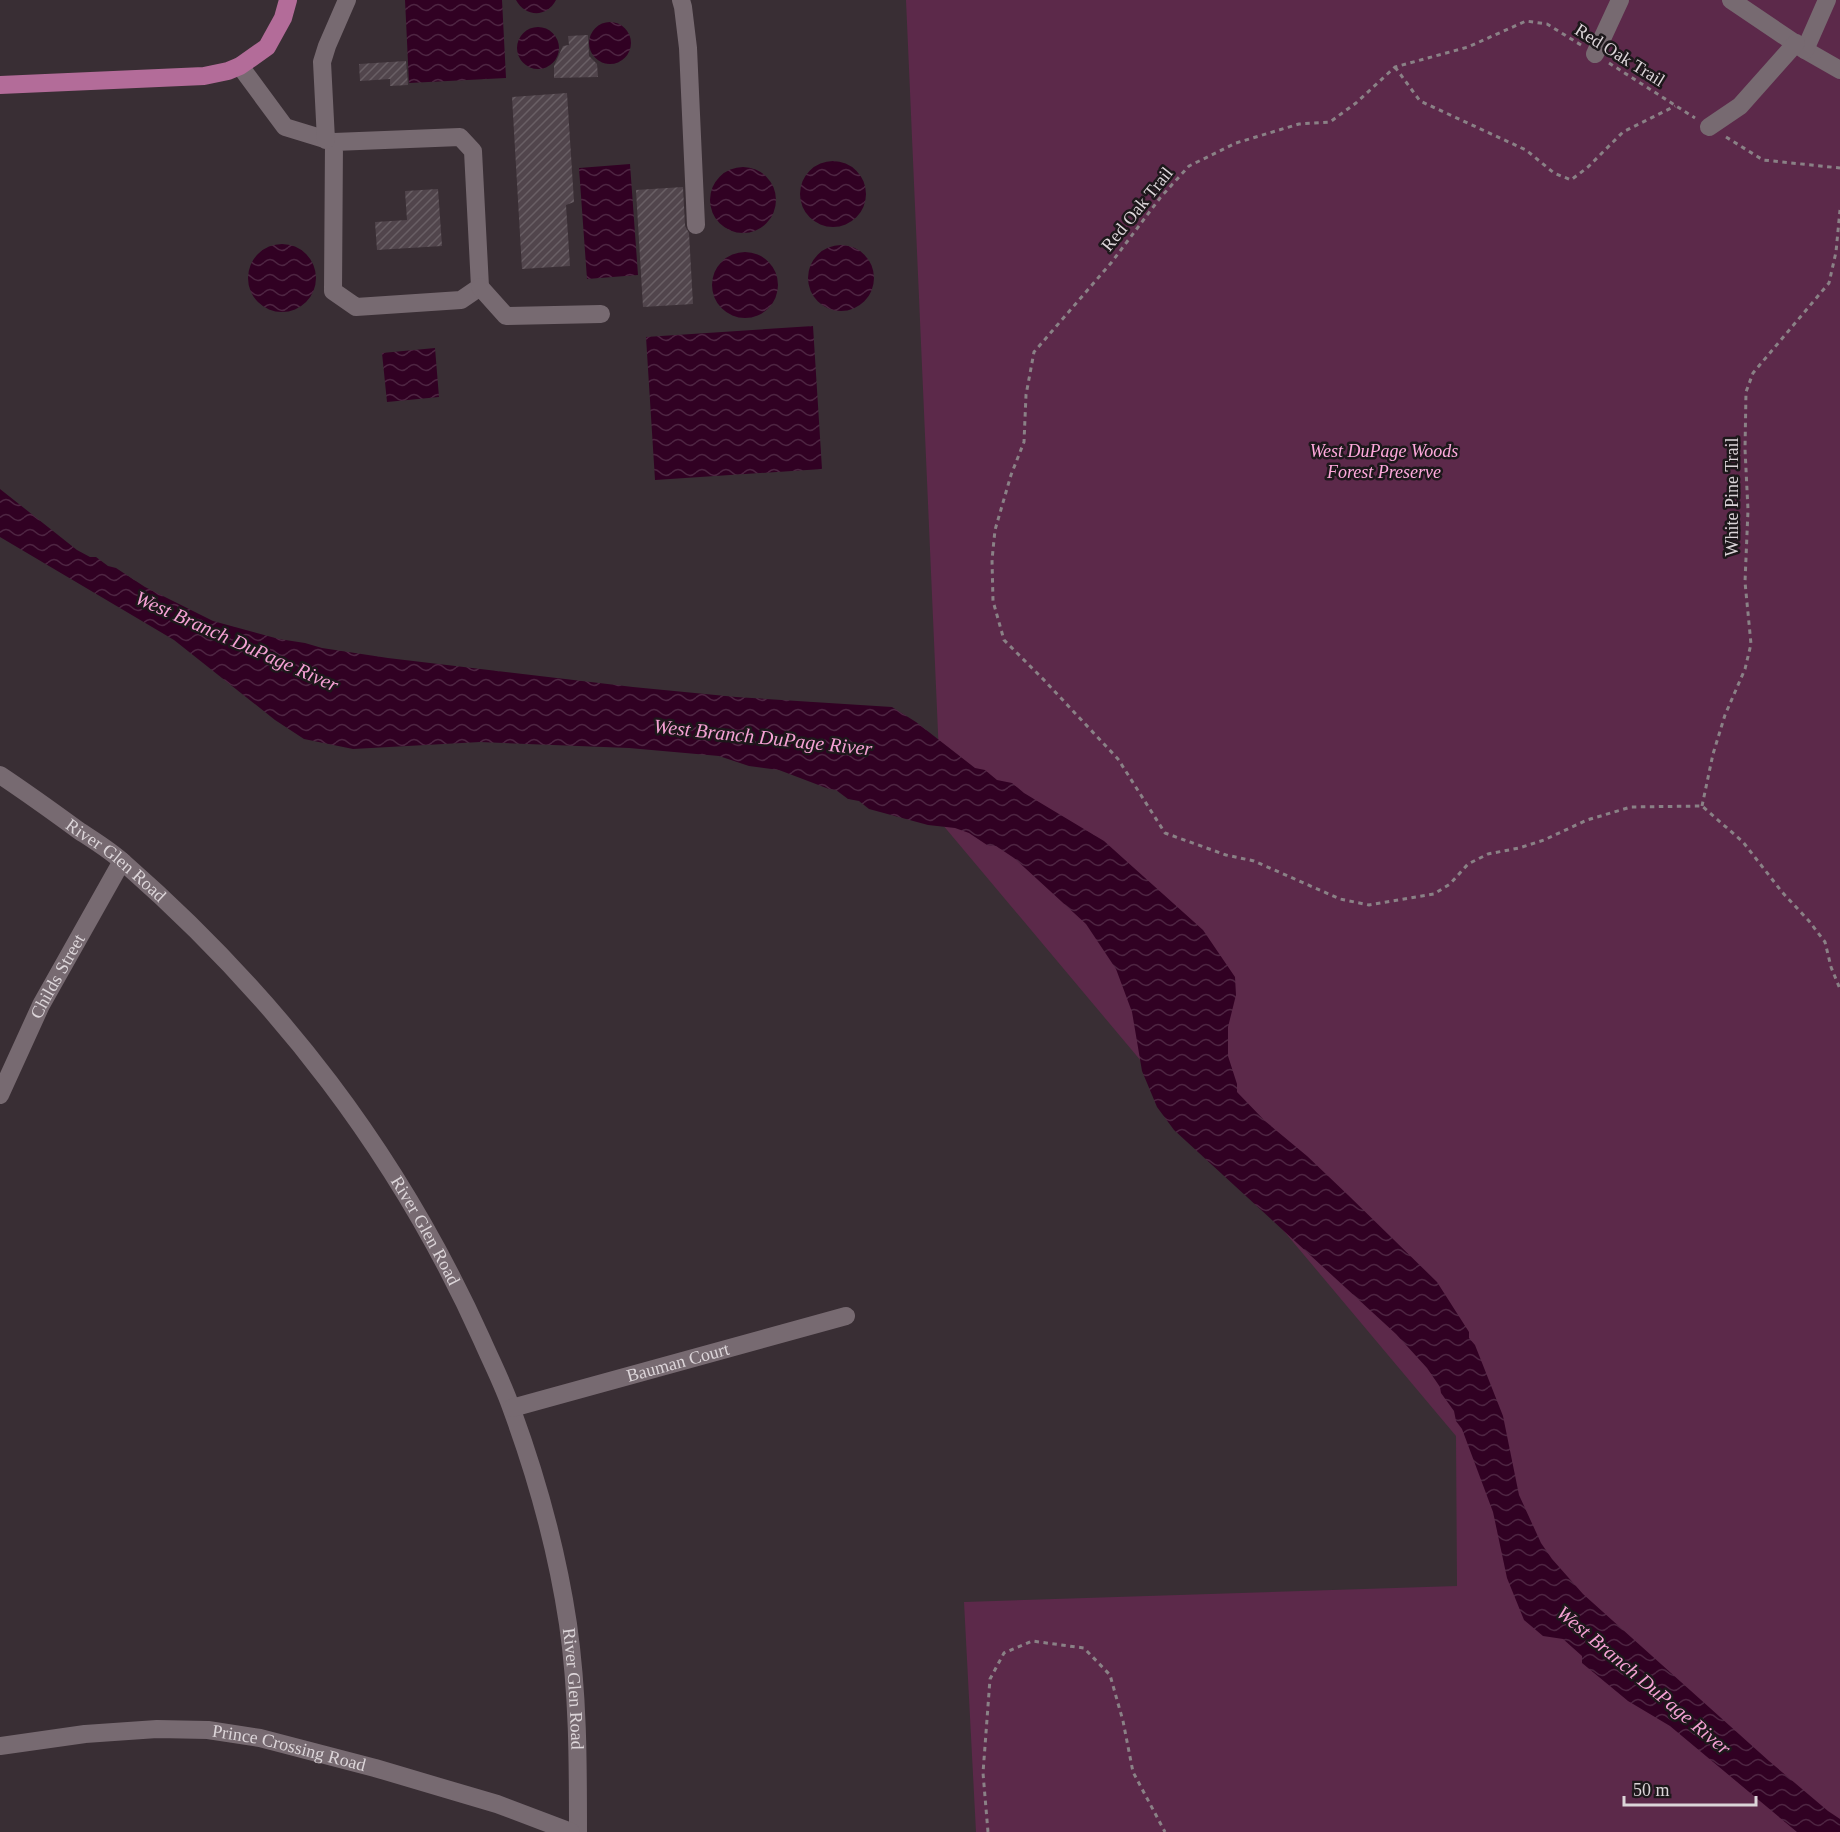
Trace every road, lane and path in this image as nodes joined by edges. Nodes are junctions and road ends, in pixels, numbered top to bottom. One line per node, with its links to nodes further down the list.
1 (288, 0): 9 (main road)
2 (347, 0): 15 (street)
3 (681, 0): 18 (street)
4 (1620, 0): 8 (street)
5 (1731, 0): 7 (street)
6 (1827, 0): 7 (street)
7 (1801, 46): 11 (street); 14 (street)
8 (1595, 54): 10 (path, Red Oak Trail); 13 (path, Red Oak Trail)
9 (240, 66): 12 (main road); 15 (street)
10 (1395, 67): 13 (path); 22 (path, Red Oak Trail)
11 (1840, 70)
12 (0, 85)
13 (1676, 106): 14 (path, Red Oak Trail)
14 (1709, 127): 16 (path, Red Oak Trail)
15 (330, 141): 19 (street); 19 (street)
16 (1840, 168)
17 (1840, 210): 22 (path, White Pine Trail)
18 (696, 225)
19 (480, 287): 20 (street)
20 (601, 314)
21 (0, 776): 23 (street, River Glen Road)
22 (1702, 806): 24 (path)
23 (122, 861): 25 (street, Childs Street); 27 (street, River Glen Road)
24 (1840, 989)
25 (0, 1095)
26 (846, 1316): 27 (street, Bauman Court)
27 (512, 1408): 30 (street, River Glen Road)
28 (0, 1746): 29 (street, Prince Crossing Road)
29 (571, 1832)
30 (578, 1832)
31 (988, 1832): 32 (path)
32 (1165, 1832)

